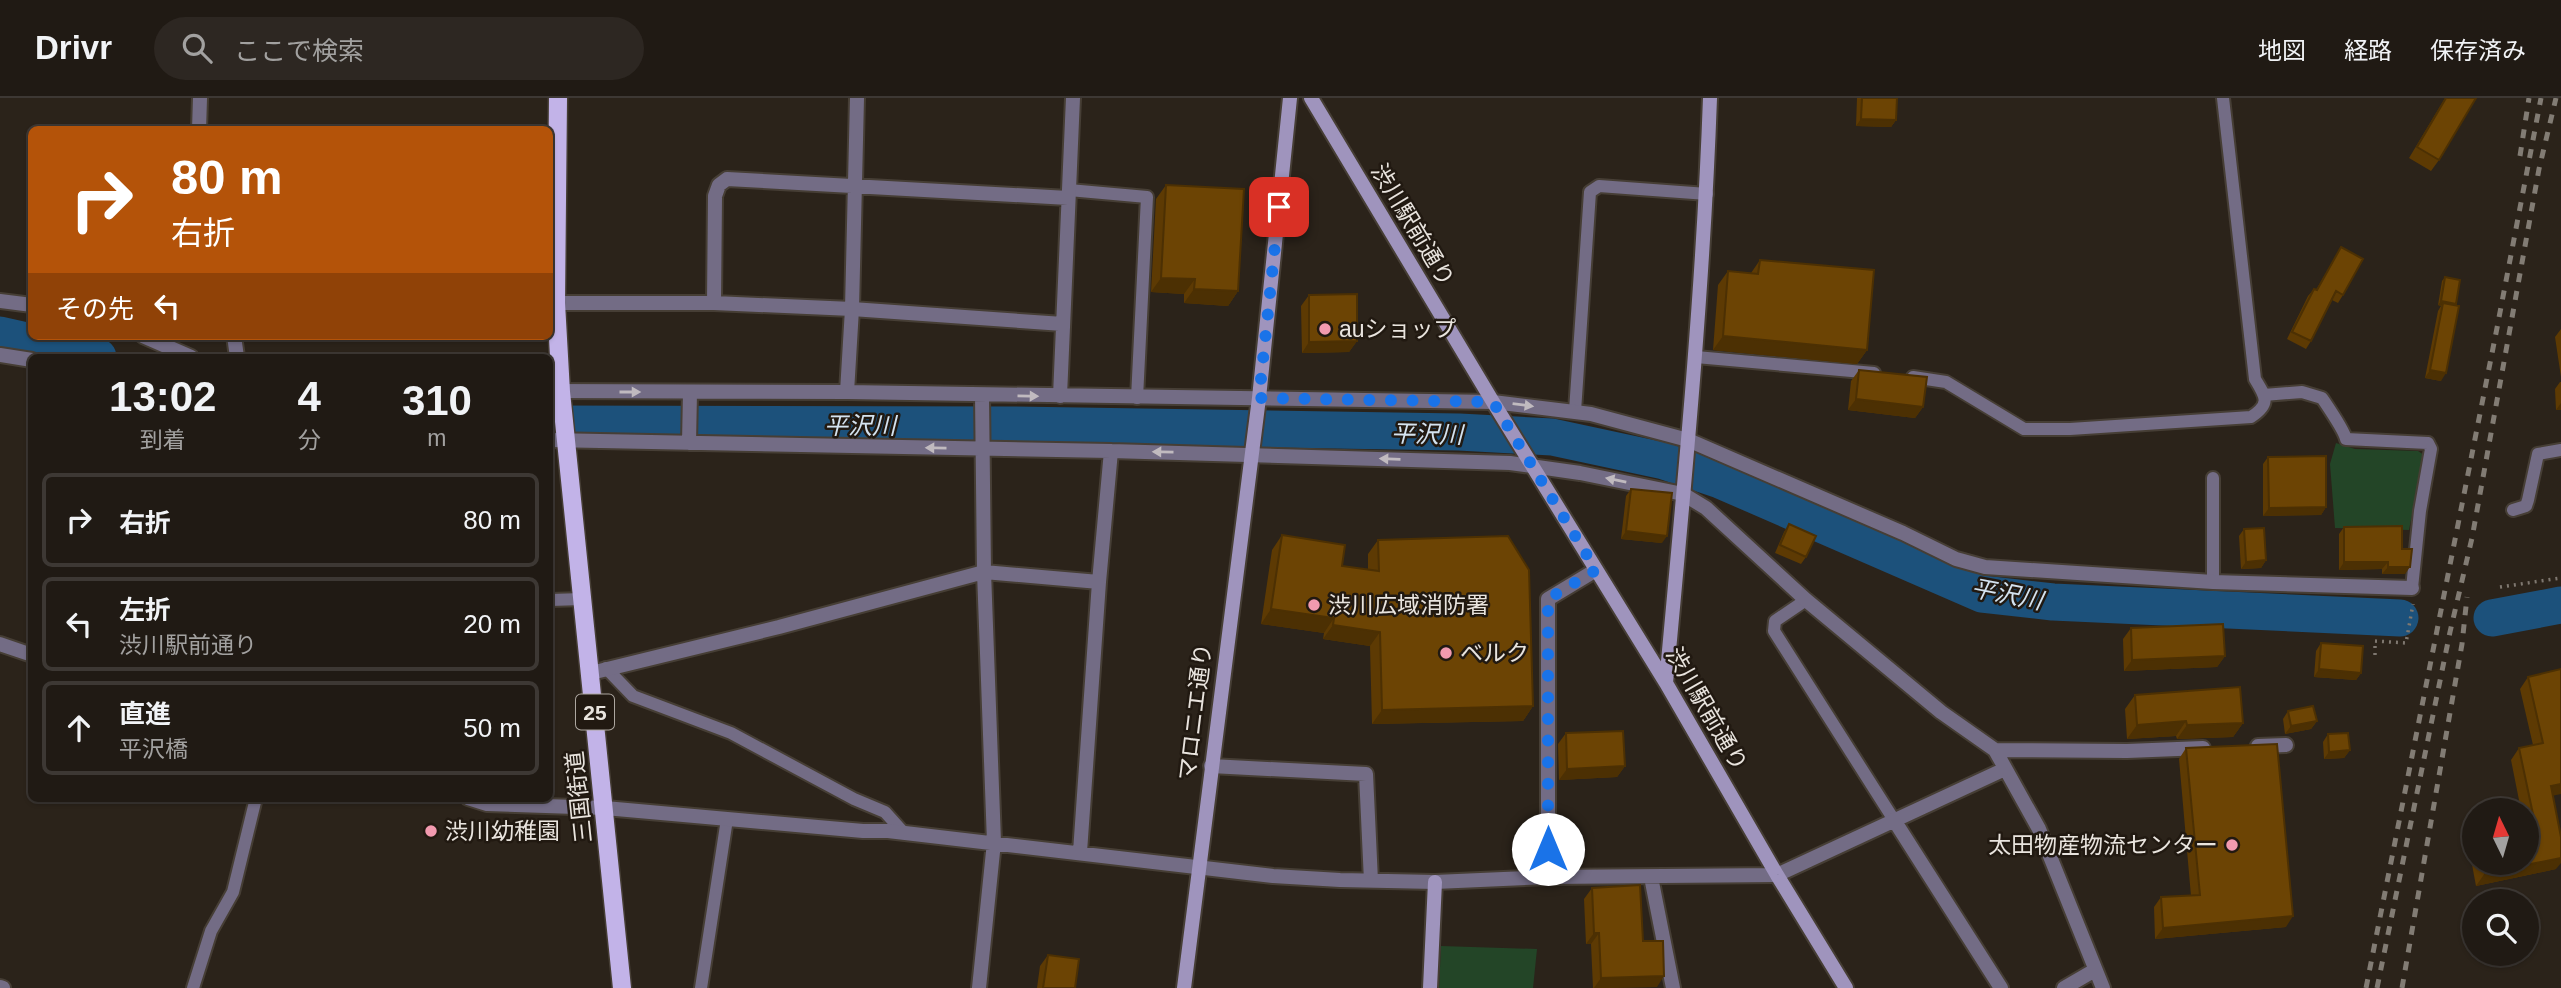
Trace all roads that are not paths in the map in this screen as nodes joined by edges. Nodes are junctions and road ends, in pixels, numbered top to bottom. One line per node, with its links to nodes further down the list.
1 (200, 98): 9 (street)
2 (558, 98): 14 (main road, 三国街道 / 25)
3 (857, 98): 10 (street)
4 (1073, 98): 11 (street)
5 (1290, 98): 31 (street)
6 (1311, 98): 32 (street, 渋川駅前通り)
7 (1710, 98): 12 (street)
8 (2223, 98): 26 (lane)
9 (199, 126)
10 (854, 184): 11 (street); 15 (street); 17 (street)
11 (1069, 194): 18 (street); 29 (lane)
12 (1707, 194): 22 (street); 33 (lane)
13 (0, 301): 16 (street)
14 (553, 303): 15 (street); 27 (main road, 三国街道 / 25)
15 (714, 303): 17 (street)
16 (28, 304)
17 (852, 309): 18 (street); 24 (street)
18 (1063, 324): 28 (street)
19 (152, 340): 20 (street)
20 (184, 354)
21 (0, 355): 23 (street)
22 (1696, 357): 26 (lane); 36 (street)
23 (28, 359)
24 (847, 392): 25 (street); 30 (street)
25 (690, 393): 27 (street, one-way to 25); 35 (street)
26 (2264, 395): 49 (lane)
27 (558, 396): 34 (main road, 三国街道 / 25)
28 (1060, 396): 29 (street); 30 (street, one-way to 28)
29 (1137, 398): 31 (street)
30 (982, 402): 37 (street)
31 (1258, 403): 32 (street); 38 (street, マロニエ通り)
32 (1496, 406): 33 (street, one-way to 33); 41 (street, 渋川駅前通り)
33 (1575, 411): 36 (street)
34 (560, 439): 35 (street); 51 (main road, 三国街道 / 25)
35 (689, 442): 37 (street, one-way to 35)
36 (1688, 444): 43 (street); 48 (street)
37 (983, 445): 40 (street); 46 (street)
38 (1252, 449): 40 (street, one-way to 40); 41 (street, one-way to 38); 61 (street, マロニエ通り)
39 (2561, 450): 44 (lane)
40 (1111, 451): 47 (street)
41 (1529, 460): 43 (street, one-way to 41); 45 (street, 渋川駅前通り)
42 (2213, 478): 48 (lane)
43 (1684, 491): 52 (street); 56 (street)
44 (2513, 509)
45 (1596, 570): 56 (street, 渋川駅前通り); 73 (street)
46 (984, 572): 47 (street); 55 (street); 69 (street)
47 (1099, 582): 70 (street)
48 (2213, 582): 49 (street)
49 (2412, 589)
50 (553, 600): 51 (lane)
51 (583, 600): 55 (main road, 三国街道 / 25)
52 (1806, 600): 60 (street); 67 (lane)
53 (0, 645): 54 (street)
54 (28, 654)
55 (598, 671): 65 (main road, 三国街道 / 25); 68 (lane)
56 (1666, 683): 72 (street, 渋川駅前通り)
57 (2286, 745): 58 (street)
58 (2246, 746)
59 (2220, 747): 60 (street)
60 (1995, 750): 62 (street)
61 (1212, 766): 71 (street, マロニエ通り); 75 (street)
62 (2005, 769): 67 (street); 77 (street)
63 (255, 802): 78 (lane)
64 (481, 802): 65 (street)
65 (605, 808): 66 (street); 79 (main road, 三国街道 / 25)
66 (727, 819): 68 (street); 80 (lane)
67 (1894, 820): 72 (street); 86 (street)
68 (903, 832): 69 (street)
69 (994, 842): 70 (street); 81 (street)
70 (1080, 852): 71 (street)
71 (1199, 868): 75 (street); 82 (street, マロニエ通り)
72 (1777, 875): 74 (street); 85 (street, 渋川駅前通り)
73 (1548, 877): 74 (street); 76 (street)
74 (1651, 877): 84 (street)
75 (1371, 881): 76 (street)
76 (1435, 882): 83 (street)
77 (2095, 970): 87 (street); 88 (street)
78 (193, 988)
79 (622, 988)
80 (701, 988)
81 (979, 988)
82 (1184, 988)
83 (1430, 988)
84 (1673, 988)
85 (1846, 988)
86 (2001, 988)
87 (2064, 988)
88 (2103, 988)

